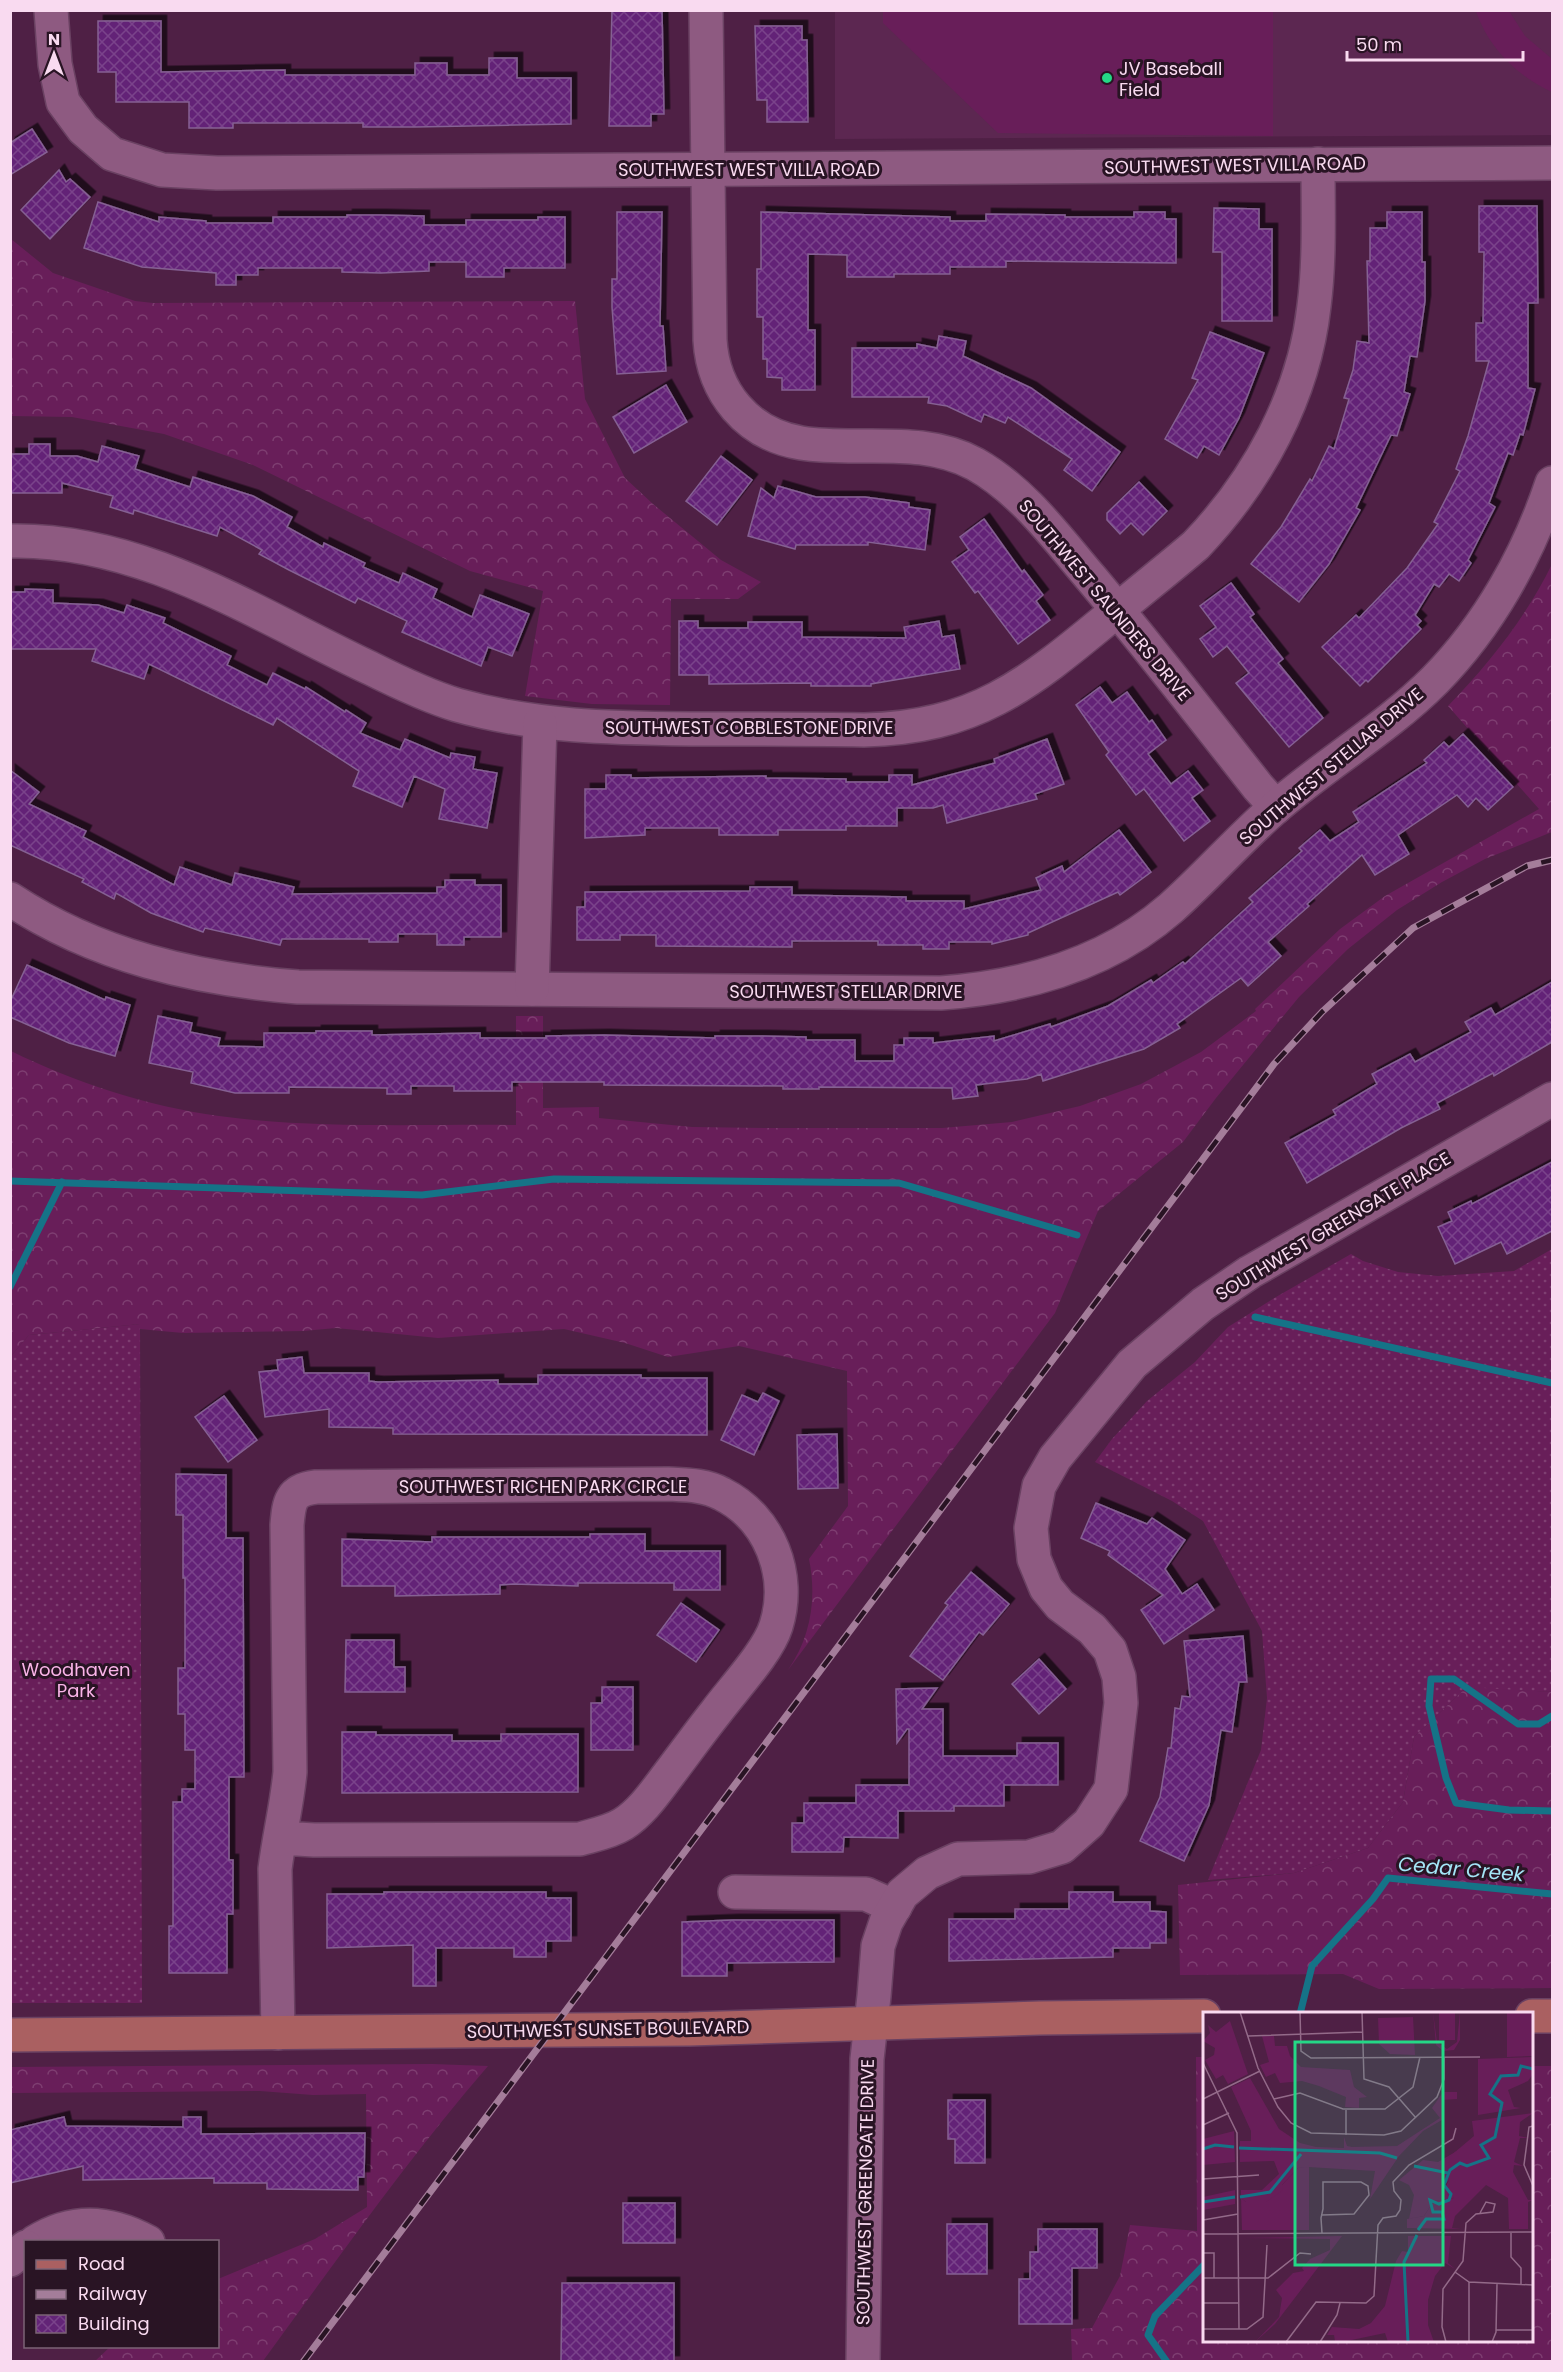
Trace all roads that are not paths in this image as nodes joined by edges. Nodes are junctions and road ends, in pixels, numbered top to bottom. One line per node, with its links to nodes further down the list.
1 (51, 10): 5 (street, SOUTHWEST WEST VILLA ROAD)
2 (706, 10): 5 (street, SOUTHWEST SAUNDERS DRIVE)
3 (1552, 163): 4 (street, SOUTHWEST WEST VILLA ROAD)
4 (1318, 164): 5 (street, SOUTHWEST WEST VILLA ROAD); 8 (street, SOUTHWEST COBBLESTONE DRIVE)
5 (707, 170): 8 (street, SOUTHWEST SAUNDERS DRIVE)
6 (1552, 483): 10 (street, SOUTHWEST STELLAR DRIVE)
7 (10, 541): 9 (street, SOUTHWEST COBBLESTONE DRIVE)
8 (1118, 609): 9 (street, SOUTHWEST COBBLESTONE DRIVE); 10 (street, SOUTHWEST SAUNDERS DRIVE)
9 (540, 723): 12 (street)
10 (1276, 807): 12 (street, SOUTHWEST STELLAR DRIVE)
11 (10, 899): 12 (street, SOUTHWEST STELLAR DRIVE)
12 (532, 989)
13 (1552, 1099): 16 (street, SOUTHWEST GREENGATE PLACE)
14 (280, 1838): 14 (street, SOUTHWEST RICHEN PARK CIRCLE); 21 (street)
15 (735, 1892): 16 (street)
16 (895, 1907): 20 (street, SOUTHWEST GREENGATE PLACE)
17 (1203, 2016): 20 (main road, SOUTHWEST SUNSET BOULEVARD)
18 (1533, 2016): 19 (main road)
19 (1552, 2016)
20 (871, 2024): 21 (main road, SOUTHWEST SUNSET BOULEVARD); 27 (street, SOUTHWEST GREENGATE DRIVE)
21 (278, 2032): 22 (main road, SOUTHWEST SUNSET BOULEVARD)
22 (10, 2035)
23 (37, 2240): 24 (street)
24 (146, 2240)
25 (24, 2249): 26 (street)
26 (10, 2260)
27 (863, 2361)

